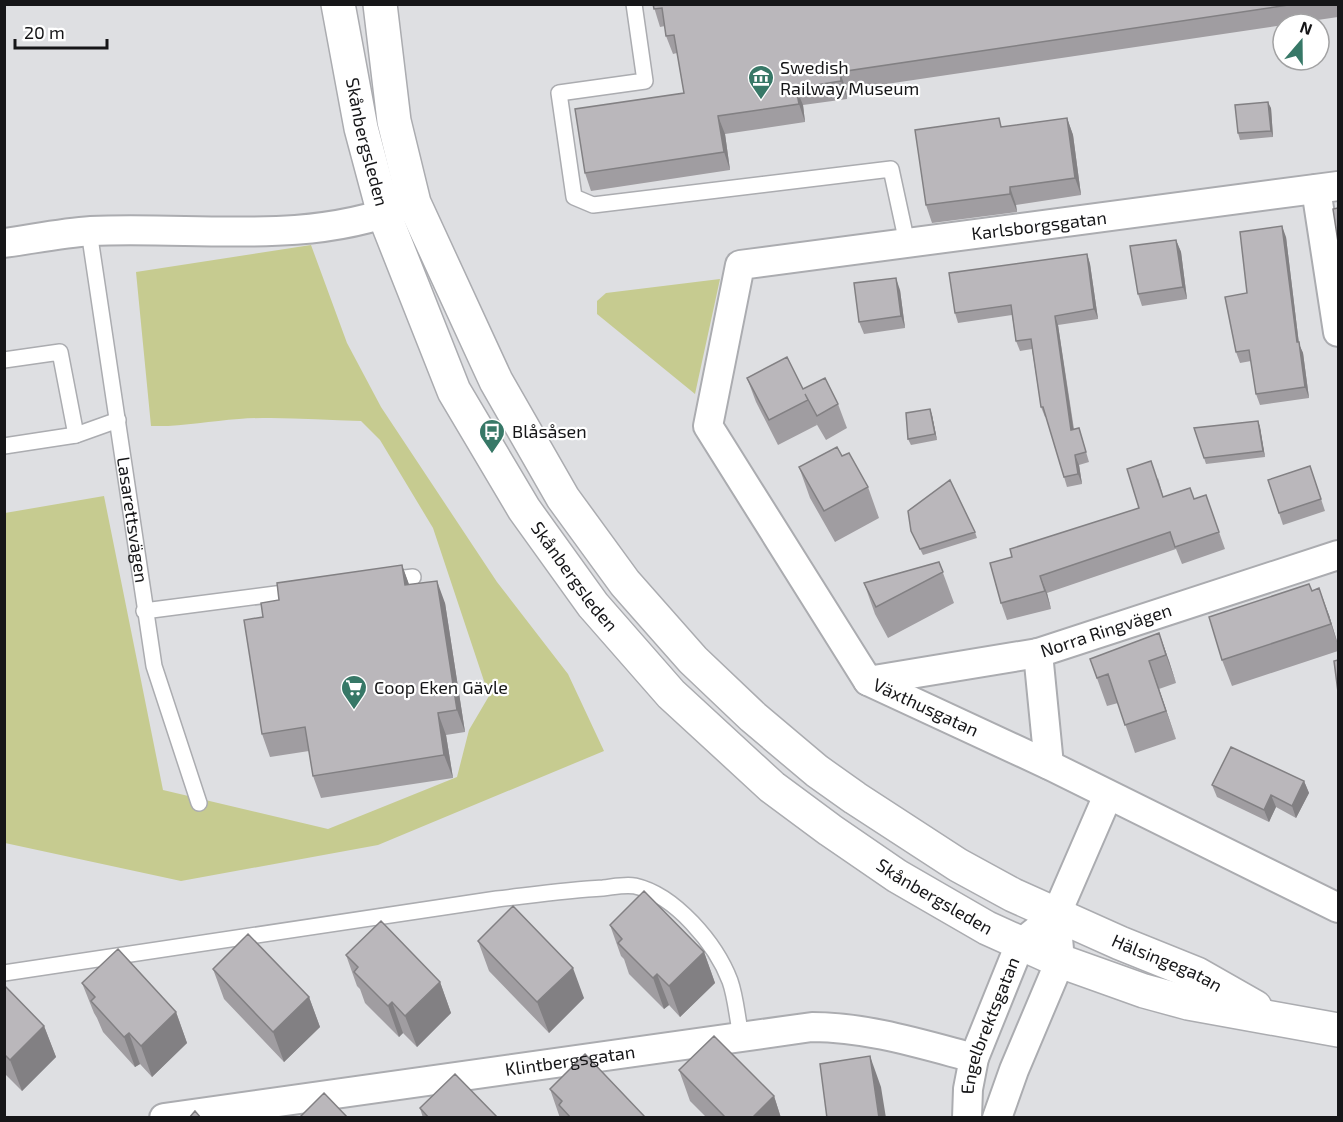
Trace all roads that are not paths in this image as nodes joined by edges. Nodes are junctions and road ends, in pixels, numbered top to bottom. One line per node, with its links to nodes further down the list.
1 (338, 4): 6 (street, Skånbergsleden)
2 (380, 4): 5 (street, Skånbergsleden)
3 (634, 4): 9 (lane)
4 (1327, 188): 9 (street, Karlsborgsgatan); 11 (street)
5 (414, 203): 6 (street); 27 (street, Skånbergsleden)
6 (384, 214): 7 (street); 28 (street, Skånbergsleden)
7 (89, 231): 8 (street); 13 (lane, Lasarettsvägen)
8 (4, 243)
9 (907, 243): 10 (street, Karlsborgsgatan)
10 (740, 265): 22 (street, Växthusgatan)
11 (1338, 332)
12 (4, 360): 14 (lane)
13 (118, 420): 14 (lane); 20 (lane, Lasarettsvägen)
14 (76, 435): 15 (lane)
15 (4, 446)
16 (1338, 555): 21 (street, Norra Ringvägen)
17 (413, 577): 18 (lane)
18 (378, 581)
19 (320, 589): 20 (lane)
20 (144, 611): 25 (lane, Lasarettsvägen)
21 (1038, 653): 22 (street, Norra Ringvägen); 23 (street)
22 (868, 681): 23 (street, Växthusgatan)
23 (1048, 765): 24 (street, Växthusgatan)
24 (1108, 795): 26 (street, Växthusgatan); 27 (street)
25 (199, 803)
26 (1338, 908)
27 (1056, 915): 28 (street, Engelbrektsgatan); 29 (street, Engelbrektsgatan); 31 (street, Hälsingegatan)
28 (1020, 944): 29 (street, Skånbergsleden); 34 (street, Engelbrektsgatan)
29 (1059, 961): 31 (street, Hälsingegatan); 37 (street, Engelbrektsgatan)
30 (4, 973): 33 (lane)
31 (1274, 1018): 32 (street, Hälsingegatan)
32 (1338, 1030)
33 (741, 1035): 34 (street, Klintbergsgatan); 35 (street, Klintbergsgatan)
34 (974, 1058): 36 (street, Engelbrektsgatan)
35 (164, 1118)
36 (967, 1118)
37 (997, 1118)

